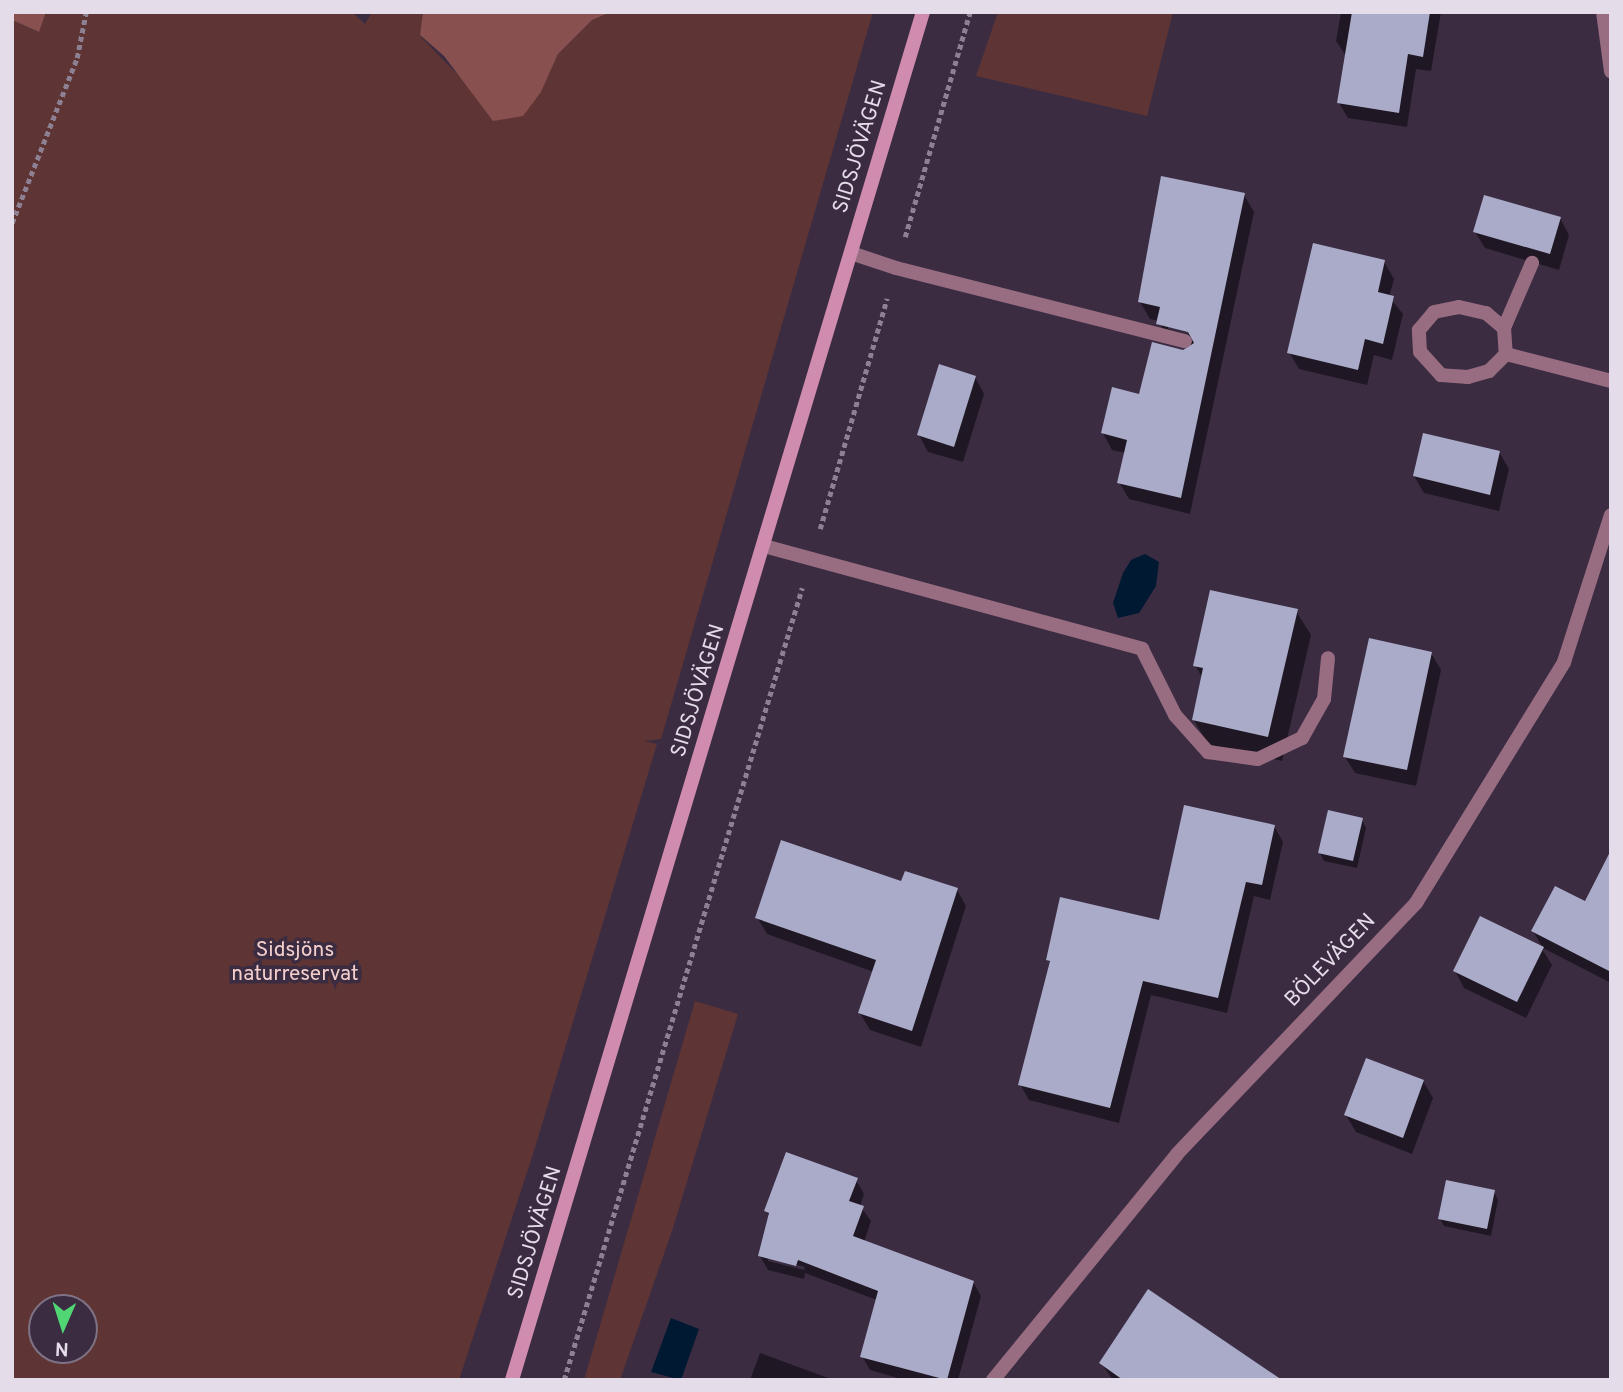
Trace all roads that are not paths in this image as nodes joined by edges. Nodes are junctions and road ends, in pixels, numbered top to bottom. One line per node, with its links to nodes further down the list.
1 (923, 12): 4 (main road, SIDSJÖVÄGEN)
2 (1603, 12): 3 (street)
3 (1611, 71)
4 (851, 253): 7 (street); 11 (main road, SIDSJÖVÄGEN)
5 (1532, 262): 6 (street)
6 (1504, 328): 8 (street); 8 (street)
7 (1185, 341)
8 (1506, 354): 9 (street)
9 (1611, 381)
10 (1611, 515): 14 (street, BÖLEVÄGEN)
11 (764, 546): 12 (street); 13 (main road, SIDSJÖVÄGEN)
12 (1328, 658)
13 (512, 1380)
14 (992, 1380)

